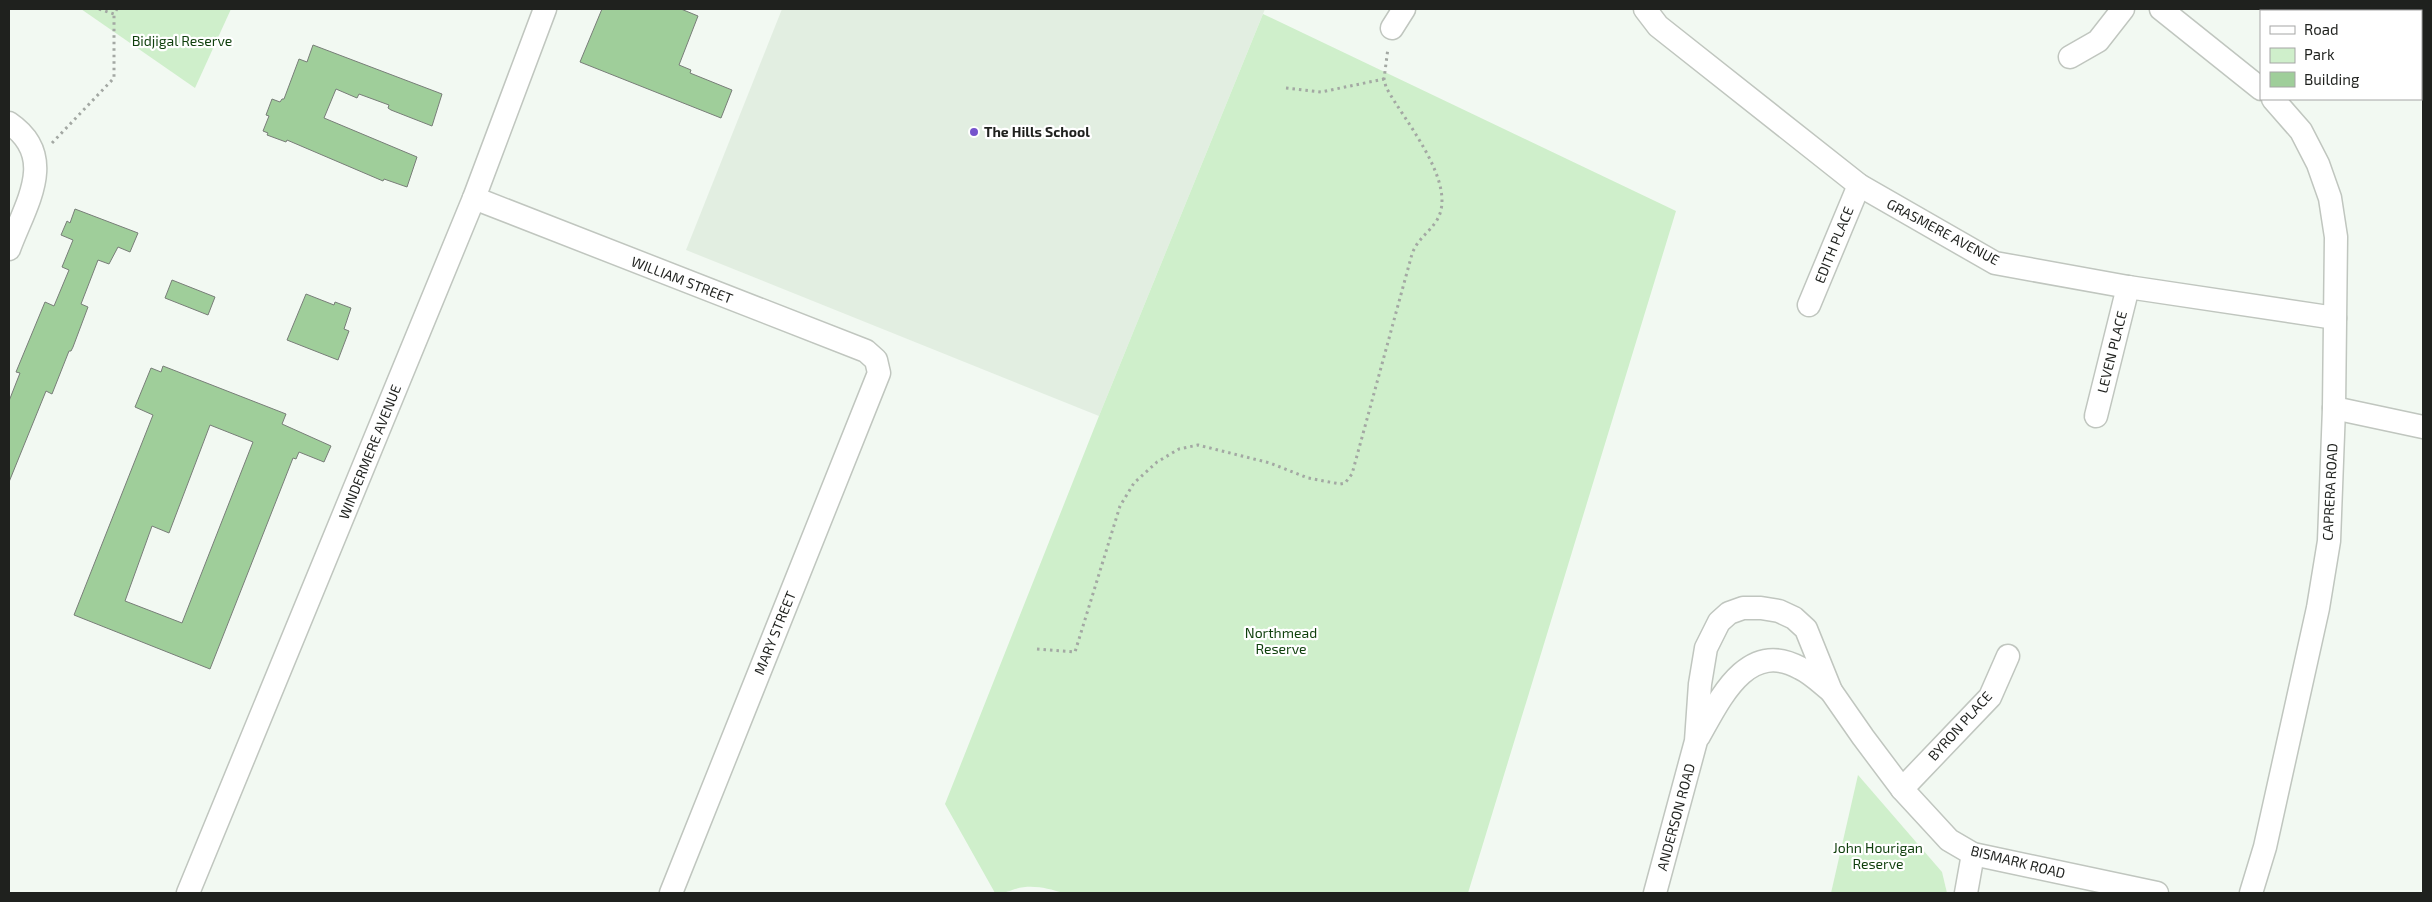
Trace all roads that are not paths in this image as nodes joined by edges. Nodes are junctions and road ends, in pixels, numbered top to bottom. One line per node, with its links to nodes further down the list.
1 (545, 9): 12 (street, WINDERMERE AVENUE)
2 (1404, 9): 6 (street)
3 (1645, 9): 11 (street, GRASMERE AVENUE)
4 (2123, 9): 7 (street)
5 (2161, 9): 8 (street)
6 (1392, 28)
7 (2070, 57)
8 (2260, 88)
9 (2274, 100): 16 (street, CAPRERA ROAD)
10 (9, 123): 13 (street)
11 (1859, 185): 14 (street, GRASMERE AVENUE); 15 (street, EDITH PLACE)
12 (474, 198): 17 (street, WILLIAM STREET); 26 (street, WINDERMERE AVENUE)
13 (9, 249)
14 (2128, 287): 16 (street, GRASMERE AVENUE); 19 (street, LEVEN PLACE)
15 (1809, 305)
16 (2335, 318): 18 (street, CAPRERA ROAD)
17 (878, 373): 27 (street, MARY STREET)
18 (2334, 408): 20 (street); 31 (street, CAPRERA ROAD)
19 (2096, 416)
20 (2423, 427)
21 (2008, 656): 24 (street, BYRON PLACE)
22 (1831, 691): 23 (street, ANDERSON ROAD); 23 (street, ANDERSON ROAD); 24 (street, ANDERSON ROAD)
23 (1696, 742): 28 (street, ANDERSON ROAD)
24 (1902, 789): 25 (street, BISMARK ROAD)
25 (1973, 854): 29 (street); 30 (street, BISMARK ROAD)
26 (188, 893)
27 (671, 893)
28 (1655, 893)
29 (1966, 893)
30 (2157, 893)
31 (2251, 893)

